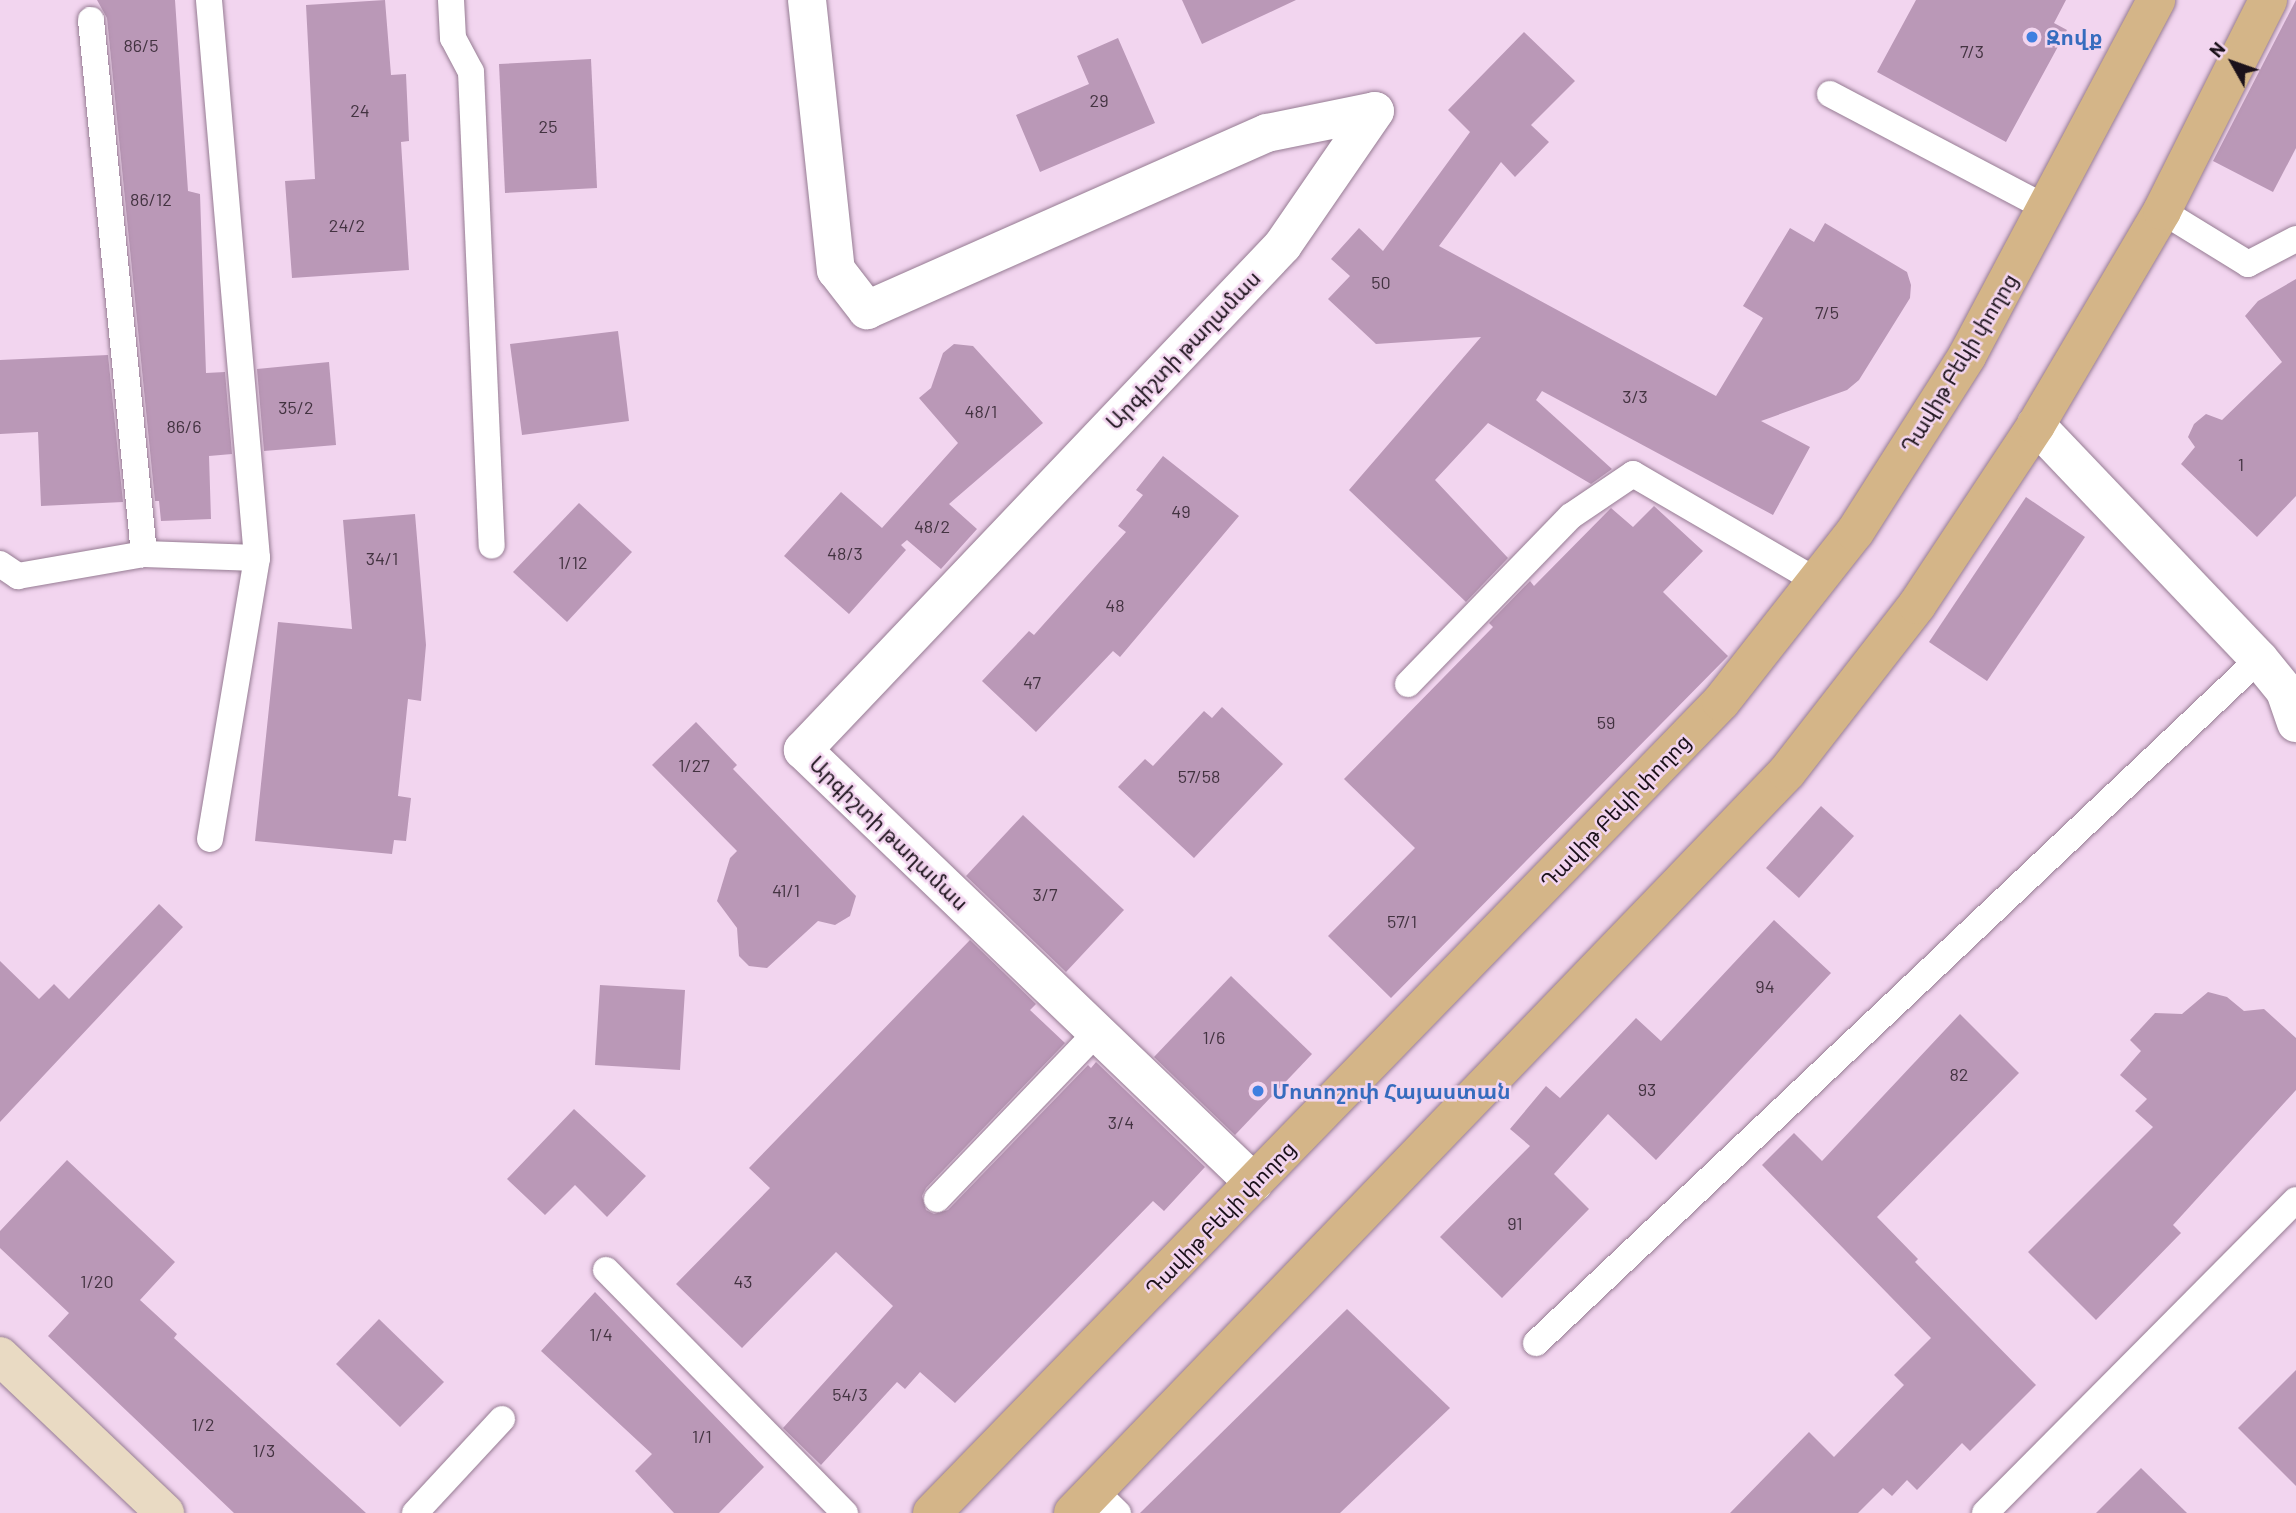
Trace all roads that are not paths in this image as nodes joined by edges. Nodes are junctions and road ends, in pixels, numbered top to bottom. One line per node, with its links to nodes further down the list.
1 (209, 0): 14 (lane)
2 (451, 0): 12 (lane)
3 (807, 0): 21 (street, Արգիշտի թաղամաս)
4 (2156, 0): 8 (main road, Դավիթ Բեկի փողոց)
5 (2268, 0): 9 (main road)
6 (92, 20): 13 (lane)
7 (1830, 94): 8 (lane)
8 (2048, 209): 16 (main road, Դավիթ Բեկի փողոց)
9 (2162, 211): 10 (lane); 11 (main road)
10 (2296, 239)
11 (2036, 425): 17 (street); 29 (main road)
12 (492, 546)
13 (144, 554): 14 (lane); 15 (lane)
14 (257, 558): 20 (lane)
15 (0, 564)
16 (1816, 581): 18 (lane); 22 (main road, Դավիթ Բեկի փողոց)
17 (2259, 659): 19 (street); 26 (lane)
18 (1408, 684)
19 (2296, 723)
20 (210, 839)
21 (1096, 1033): 22 (street, Արգիշտի թաղամաս); 23 (lane)
22 (1254, 1183): 33 (main road, Դավիթ Բեկի փողոց)
23 (937, 1199)
24 (2296, 1200): 34 (lane)
25 (606, 1270): 32 (lane)
26 (1536, 1343)
27 (0, 1356): 30 (street)
28 (502, 1419): 31 (lane)
29 (1095, 1506)
30 (165, 1513)
31 (415, 1513)
32 (845, 1513)
33 (932, 1513)
34 (1985, 1513)

